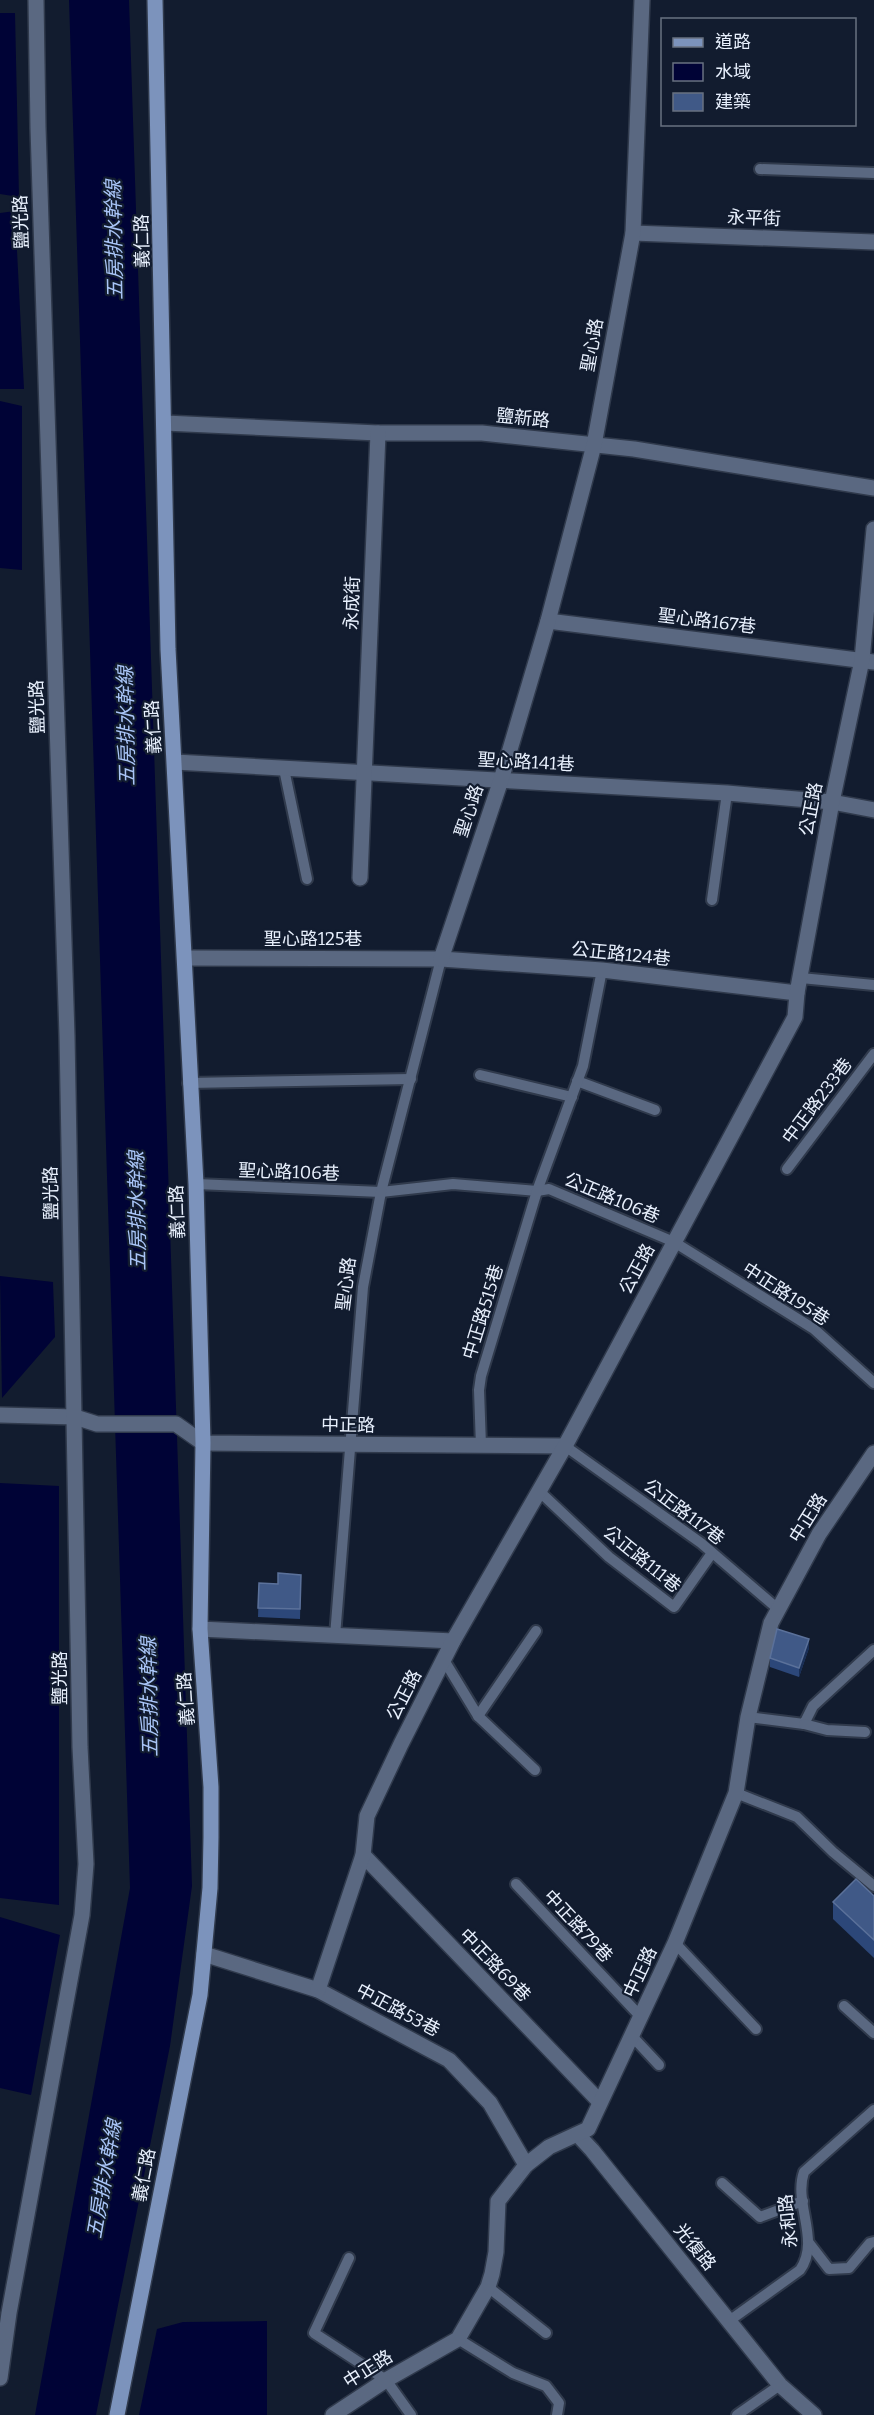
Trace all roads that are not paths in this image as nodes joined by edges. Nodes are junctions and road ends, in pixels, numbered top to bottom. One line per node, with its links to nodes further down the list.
1 (36, 0): 44 (street, 鹽光路)
2 (155, 0): 8 (street, 義仁路)
3 (642, 0): 6 (street, 聖心路)
4 (760, 170): 5 (lane)
5 (874, 173)
6 (633, 233): 7 (street, 永平街); 10 (street, 聖心路)
7 (874, 242)
8 (165, 423): 9 (street, 鹽新路); 15 (street, 義仁路)
9 (378, 433): 10 (street, 鹽新路); 17 (street, 永成街)
10 (594, 445): 11 (street, 鹽新路); 13 (street, 聖心路)
11 (874, 488)
12 (874, 529): 14 (street, 公正路)
13 (548, 621): 14 (street, 聖心路167巷); 18 (street, 聖心路)
14 (868, 661): 20 (street, 公正路)
15 (175, 762): 16 (street, 聖心路141巷); 25 (street, 義仁路)
16 (284, 769): 17 (street, 聖心路141巷); 23 (lane)
17 (366, 774): 18 (street, 聖心路141巷); 22 (street, 永成街)
18 (501, 780): 19 (street, 聖心路141巷); 26 (street, 聖心路)
19 (727, 793): 20 (street, 聖心路141巷); 24 (lane)
20 (832, 802): 21 (street, 聖心路141巷); 29 (street, 公正路)
21 (874, 810)
22 (360, 878)
23 (307, 879)
24 (712, 900)
25 (186, 958): 26 (street, 聖心路125巷); 34 (street, 義仁路)
26 (441, 958): 27 (street, 公正路124巷); 32 (lane, 聖心路)
27 (602, 970): 29 (street, 公正路124巷); 33 (lane, 中正路515巷)
28 (874, 985): 29 (lane)
29 (799, 986): 41 (street, 公正路)
30 (874, 1054): 37 (lane, 中正路233巷)
31 (480, 1075): 35 (lane)
32 (411, 1079): 34 (lane); 40 (lane, 聖心路)
33 (577, 1082): 35 (lane, 中正路515巷); 36 (lane)
34 (188, 1083): 38 (street, 義仁路)
35 (572, 1096): 39 (lane, 中正路515巷)
36 (655, 1110)
37 (787, 1169)
38 (196, 1184): 40 (lane, 聖心路106巷); 45 (street, 義仁路)
39 (537, 1191): 40 (lane, 聖心路106巷); 41 (lane, 公正路106巷); 47 (lane, 中正路515巷)
40 (381, 1192): 46 (lane, 聖心路)
41 (674, 1242): 42 (lane, 中正路195巷); 48 (street, 公正路)
42 (874, 1383)
43 (0, 1414): 44 (street)
44 (75, 1417): 45 (street); 90 (street, 鹽光路)
45 (203, 1443): 46 (street, 中正路); 53 (street, 義仁路)
46 (352, 1445): 47 (street, 中正路); 55 (lane, 聖心路)
47 (481, 1446): 48 (street, 中正路)
48 (565, 1446): 50 (street, 公正路); 51 (lane, 公正路117巷)
49 (874, 1453): 52 (street, 中正路)
50 (540, 1492): 51 (lane, 公正路111巷); 56 (street, 公正路)
51 (712, 1553): 52 (lane, 公正路117巷)
52 (778, 1610): 60 (street, 中正路)
53 (200, 1629): 55 (street); 69 (street, 義仁路)
54 (536, 1631): 59 (lane)
55 (335, 1636): 56 (street)
56 (453, 1641): 58 (street, 公正路)
57 (874, 1650): 61 (lane)
58 (444, 1660): 59 (lane); 65 (street, 公正路)
59 (478, 1716): 63 (lane)
60 (748, 1717): 61 (lane); 64 (street, 中正路)
61 (804, 1724): 62 (lane)
62 (865, 1732)
63 (535, 1770)
64 (736, 1793): 67 (lane); 68 (street, 中正路)
65 (363, 1855): 70 (street, 公正路); 77 (street, 中正路69巷)
66 (516, 1884): 72 (lane, 中正路79巷)
67 (874, 1886)
68 (675, 1943): 72 (street, 中正路); 73 (lane)
69 (204, 1954): 70 (street, 中正路53巷); 93 (street, 義仁路)
70 (318, 1990): 80 (street, 中正路53巷)
71 (844, 2006): 74 (lane)
72 (640, 2016): 75 (street, 中正路)
73 (756, 2029)
74 (874, 2033)
75 (631, 2036): 76 (lane); 77 (street, 中正路)
76 (659, 2065)
77 (600, 2102): 79 (street, 中正路)
78 (874, 2110): 82 (lane, 永和路)
79 (578, 2135): 80 (street); 87 (street, 光復路)
80 (526, 2165): 86 (street)
81 (722, 2183): 82 (lane)
82 (803, 2201): 84 (lane, 永和路)
83 (874, 2242): 84 (lane)
84 (809, 2243): 87 (lane, 永和路)
85 (349, 2258): 91 (lane)
86 (488, 2287): 88 (lane); 89 (street)
87 (729, 2321): 92 (street, 光復路)
88 (546, 2333)
89 (458, 2339): 91 (street, 中正路); 96 (lane)
90 (0, 2378)
91 (386, 2380): 94 (street, 中正路); 95 (lane)
92 (780, 2385): 97 (lane); 98 (street, 光復路)
93 (117, 2415)
94 (333, 2415)
95 (411, 2415)
96 (557, 2415)
97 (737, 2415)
98 (814, 2415)

